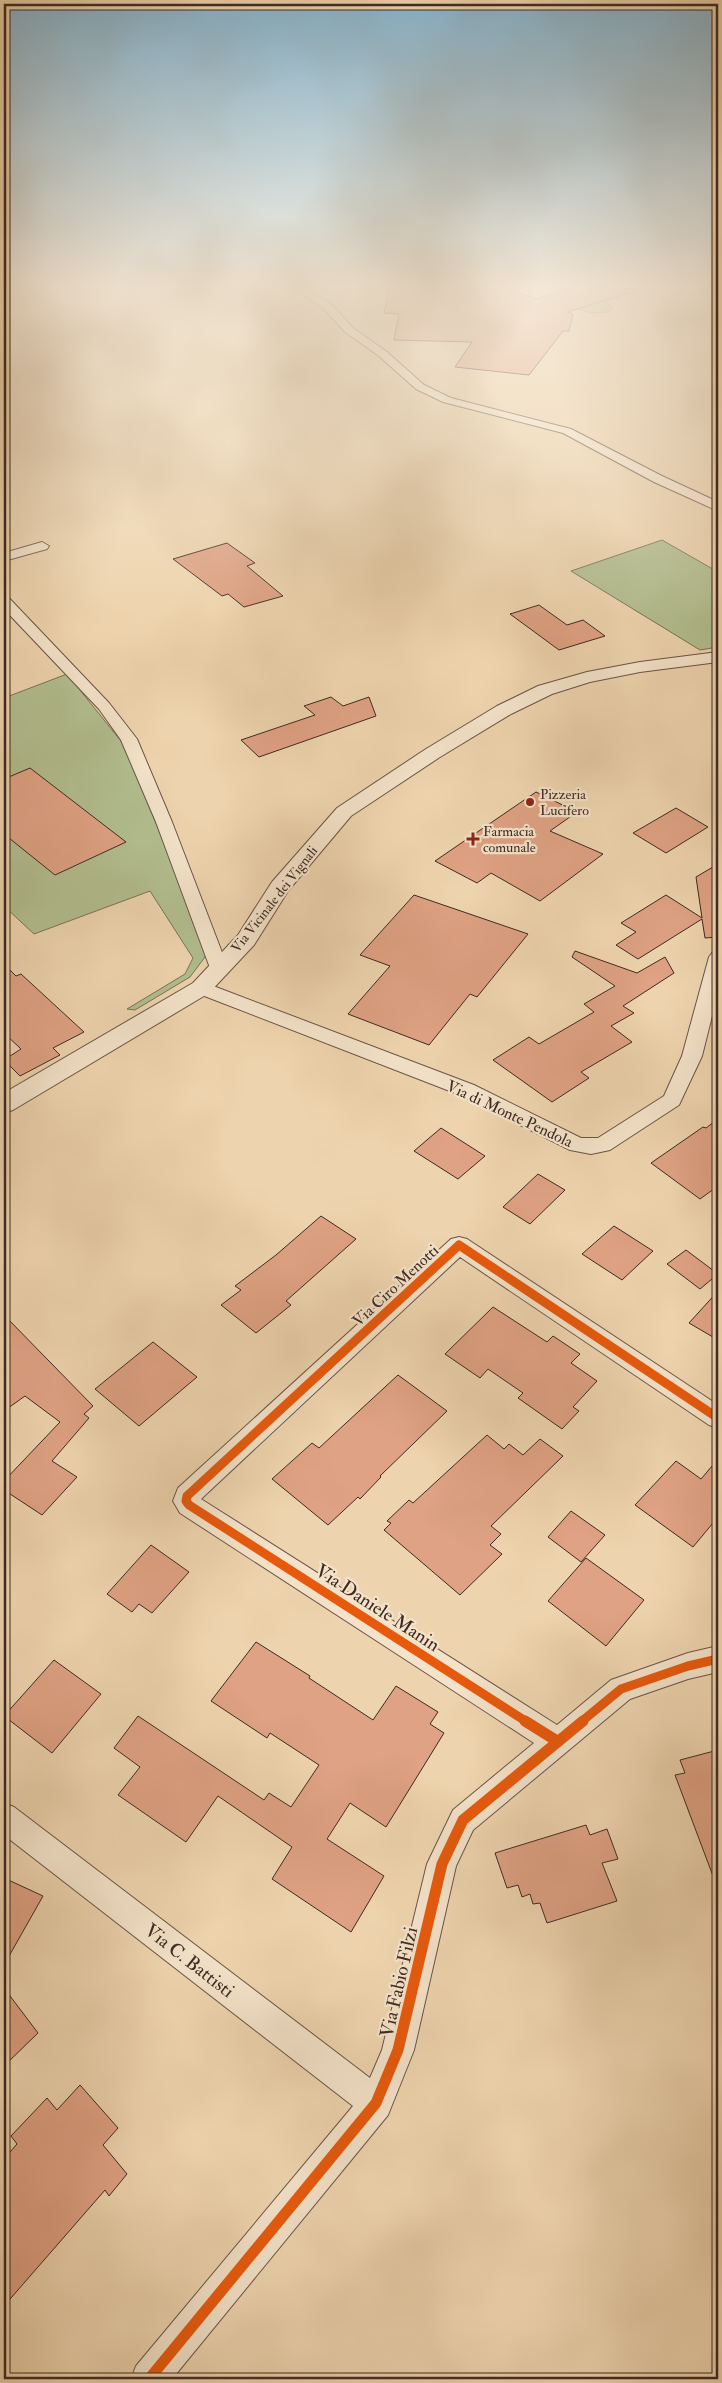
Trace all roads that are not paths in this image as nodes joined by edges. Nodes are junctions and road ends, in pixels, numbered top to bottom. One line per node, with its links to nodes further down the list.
1 (441, 397): 2 (street)
2 (718, 507)
3 (42, 546): 4 (street)
4 (4, 557)
5 (4, 601): 8 (street)
6 (718, 657): 8 (street, Via Vicinale dei Vignali)
7 (718, 957): 9 (street, Via di Monte Pendola)
8 (219, 968): 9 (street, Via Vicinale dei Vignali)
9 (200, 988): 10 (street, Via Vicinale dei Vignali)
10 (4, 1104)
11 (718, 1418): 12 (street, Via Ciro Menotti)
12 (187, 1496): 14 (street, Via Daniele Manin)
13 (718, 1659): 14 (street, Via Fabio Filzi)
14 (557, 1741): 16 (street, Via Fabio Filzi)
15 (4, 1817): 16 (street, Via C. Battisti)
16 (376, 2103): 17 (street, Via Fabio Filzi)
17 (149, 2379)

